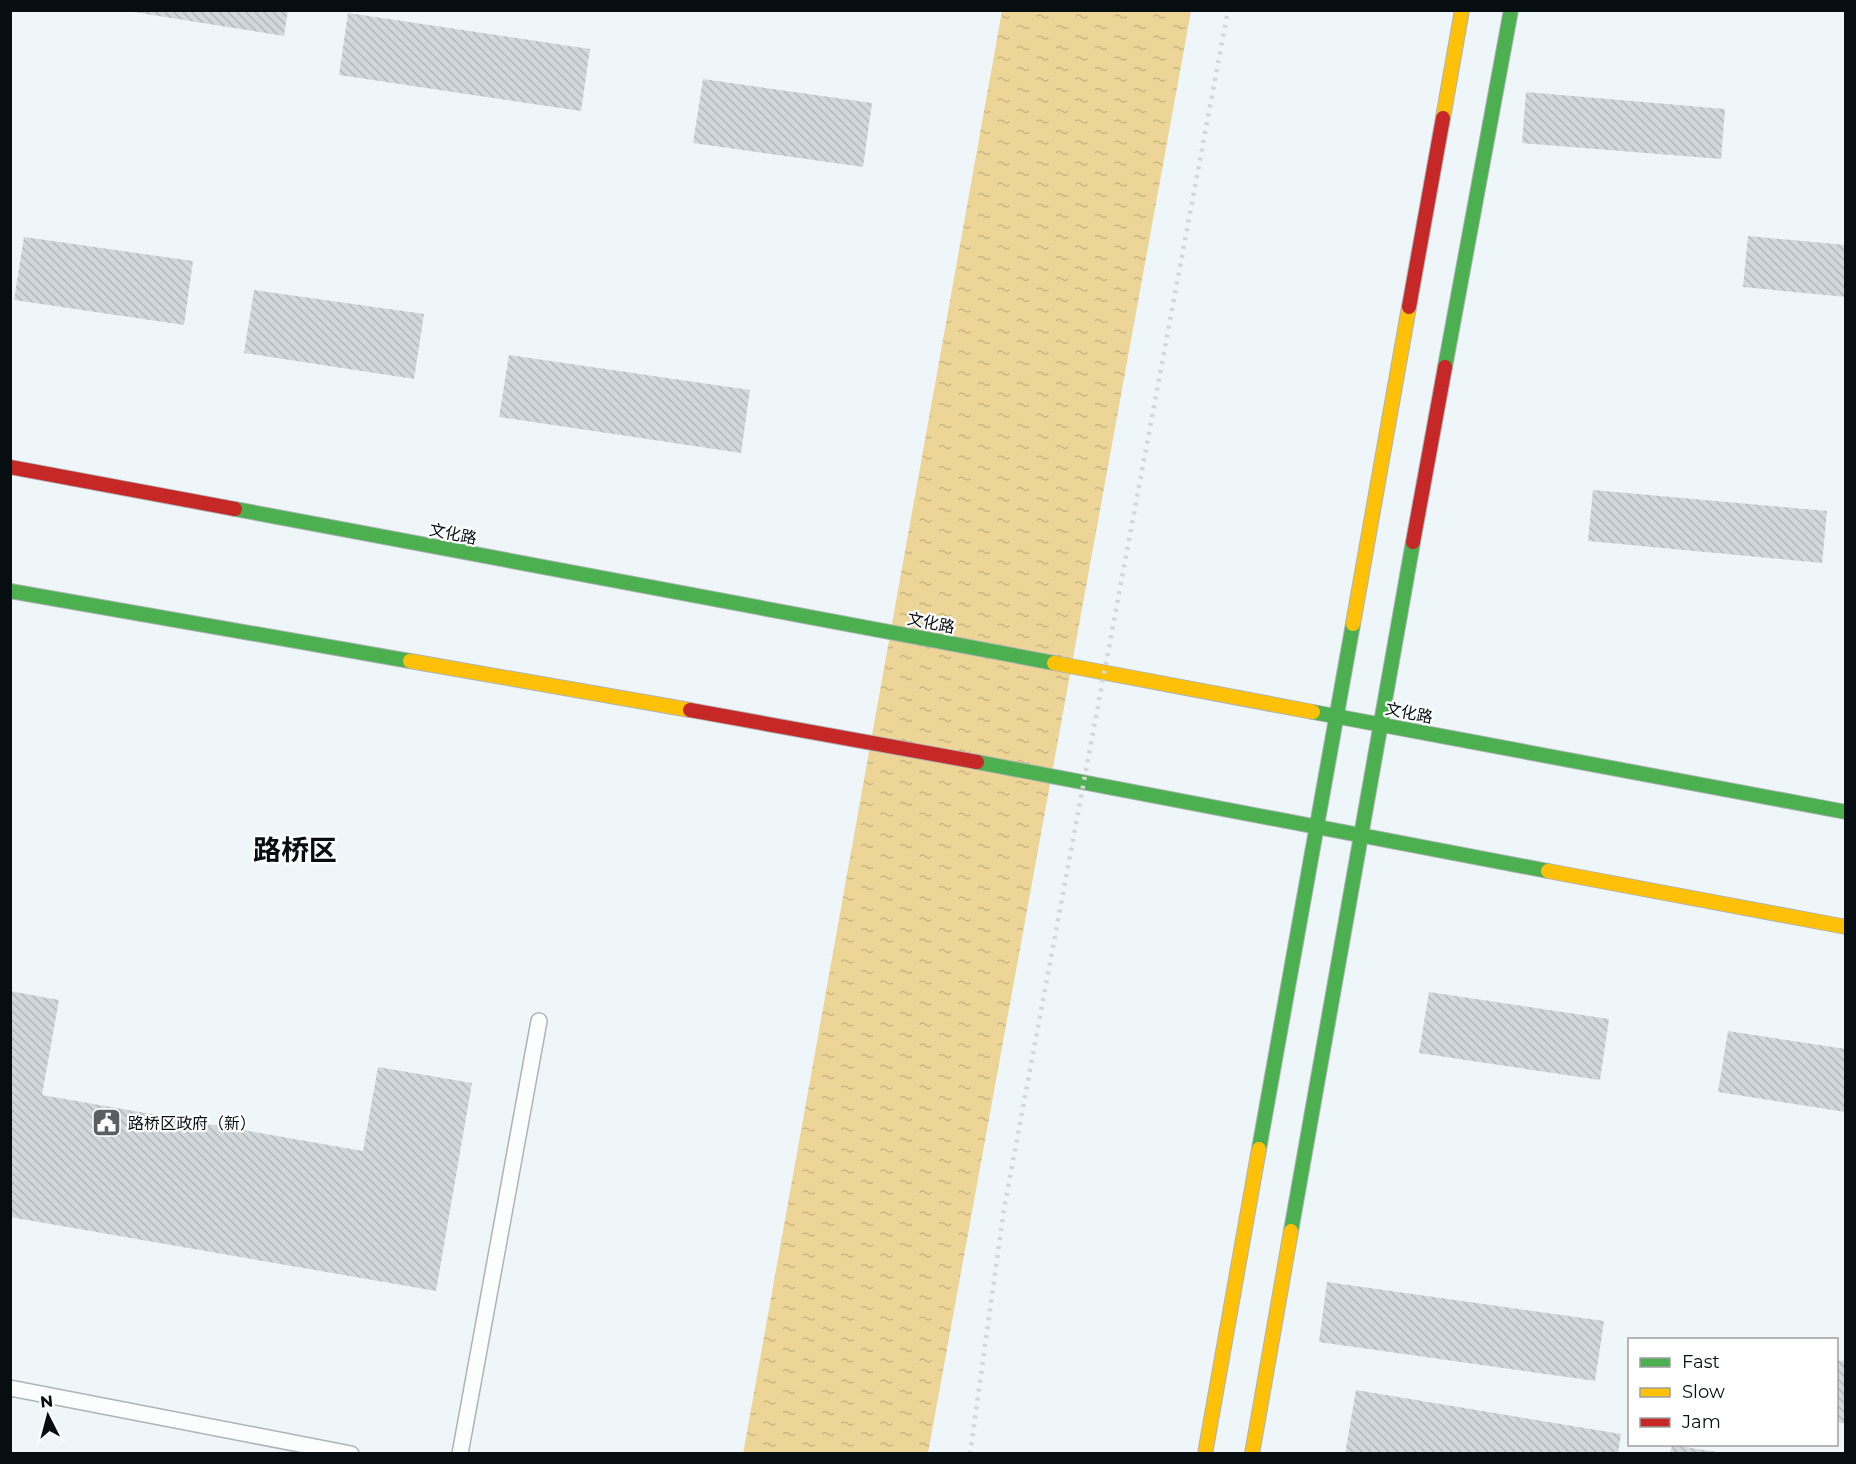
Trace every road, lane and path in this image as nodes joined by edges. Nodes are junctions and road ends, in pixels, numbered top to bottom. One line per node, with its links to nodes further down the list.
1 (1462, 10): 5 (main road)
2 (1512, 10): 6 (main road)
3 (10, 467): 5 (main road, 文化路)
4 (10, 591): 8 (main road)
5 (1335, 716): 6 (main road, 文化路); 8 (main road)
6 (1380, 724): 7 (main road, 文化路); 9 (main road)
7 (1845, 812)
8 (1316, 827): 9 (main road); 15 (main road)
9 (1360, 835): 10 (main road); 16 (main road)
10 (1845, 927)
11 (539, 1021): 14 (lane)
12 (10, 1388): 13 (lane)
13 (351, 1454)
14 (460, 1454)
15 (1205, 1454)
16 (1252, 1454)

